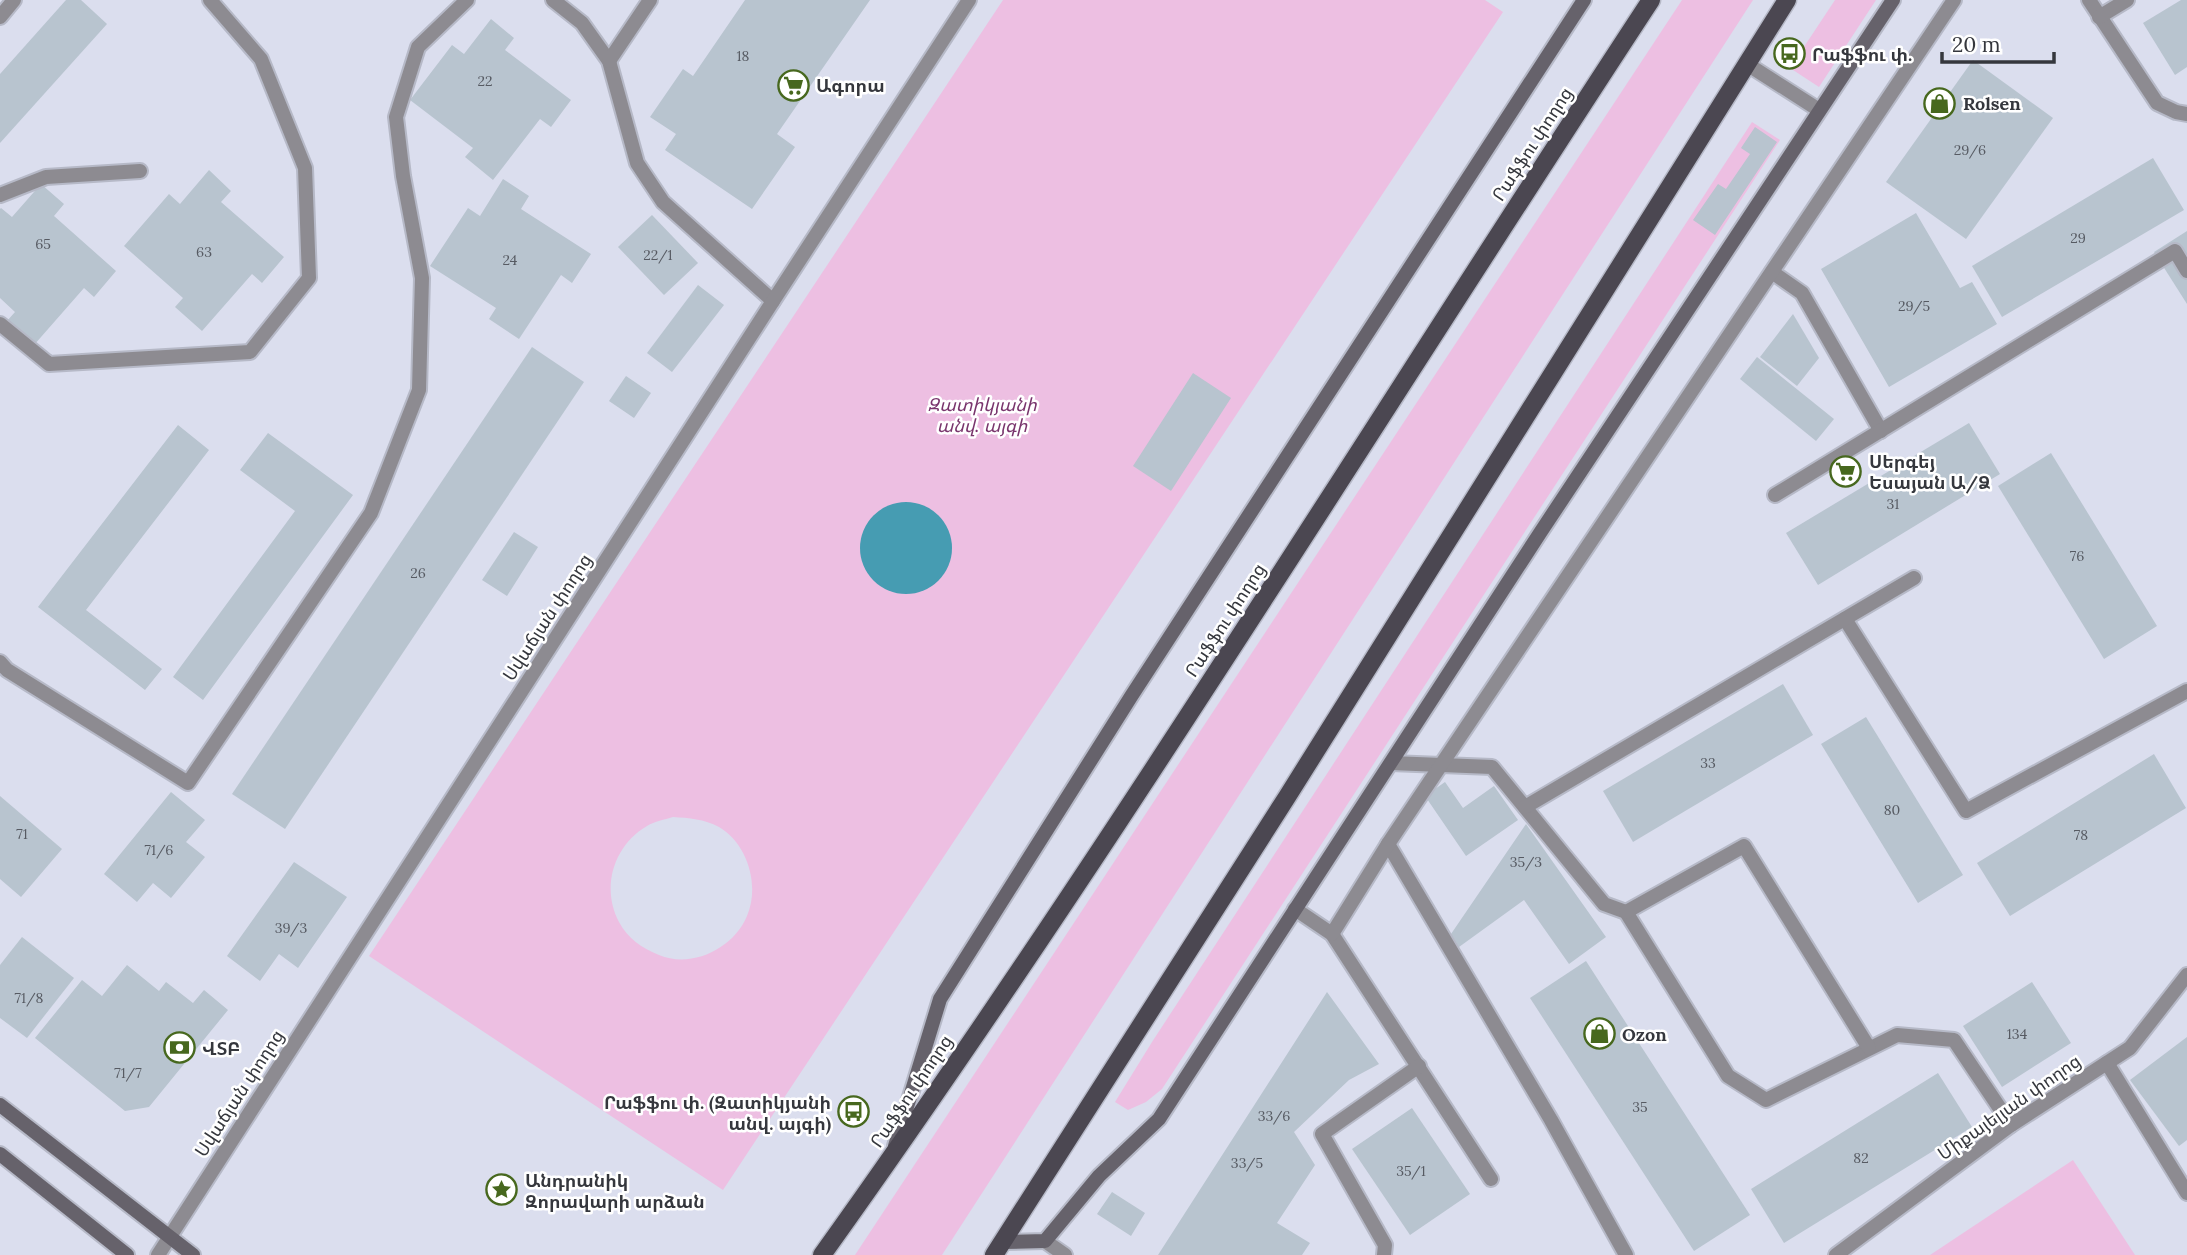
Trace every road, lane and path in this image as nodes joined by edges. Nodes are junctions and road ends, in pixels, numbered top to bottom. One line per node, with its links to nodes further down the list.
1 (14, 0): 14 (street)
2 (210, 0): 25 (street)
3 (467, 0): 30 (street)
4 (553, 0): 16 (street)
5 (650, 0): 16 (street)
6 (969, 0): 24 (street, Սվաճյան փողոց)
7 (1584, 0): 46 (main road)
8 (1651, 0): 46 (main road, Րաֆֆու փողոց)
9 (1787, 0): 17 (main road)
10 (1893, 0): 18 (main road)
11 (1954, 0): 23 (street)
12 (2089, 0): 15 (street)
13 (2127, 0): 15 (street)
14 (0, 17)
15 (2099, 17): 19 (street)
16 (609, 61): 24 (street)
17 (1746, 64): 18 (street); 51 (main road)
18 (1819, 110): 32 (main road)
19 (2187, 114)
20 (139, 171): 21 (street)
21 (0, 195)
22 (2187, 271): 26 (street)
23 (1772, 272): 26 (street); 33 (street)
24 (773, 301): 49 (street, Սվաճյան փողոց)
25 (0, 324)
26 (1881, 431): 27 (street)
27 (1774, 495)
28 (1914, 578): 29 (street)
29 (1845, 619): 31 (street); 34 (street)
30 (0, 662)
31 (2187, 691)
32 (1391, 763): 33 (street); 36 (main road)
33 (1443, 765): 34 (street); 35 (street)
34 (1525, 807): 37 (street)
35 (1388, 844): 38 (street); 58 (street)
36 (1295, 909): 38 (street); 50 (main road)
37 (1626, 912): 40 (street); 40 (street)
38 (1332, 933): 42 (street)
39 (2187, 975): 41 (street, Միքայելյան փողոց)
40 (1869, 1048): 44 (street)
41 (2107, 1063): 44 (street, Միքայելյան փողոց); 48 (street)
42 (1419, 1066): 47 (street); 57 (street)
43 (0, 1105): 49 (main road)
44 (2011, 1125): 59 (street, Միքայելյան փողոց)
45 (0, 1154): 52 (main road)
46 (892, 1157): 55 (main road, Րաֆֆու փողոց)
47 (1491, 1179)
48 (2187, 1193)
49 (168, 1237): 53 (street, Սվաճյան փողոց); 54 (main road)
50 (1045, 1241): 51 (main road); 56 (street)
51 (998, 1249)
52 (127, 1255)
53 (158, 1255)
54 (193, 1255)
55 (822, 1255)
56 (1065, 1255)
57 (1384, 1255)
58 (1626, 1255)
59 (1836, 1255)

